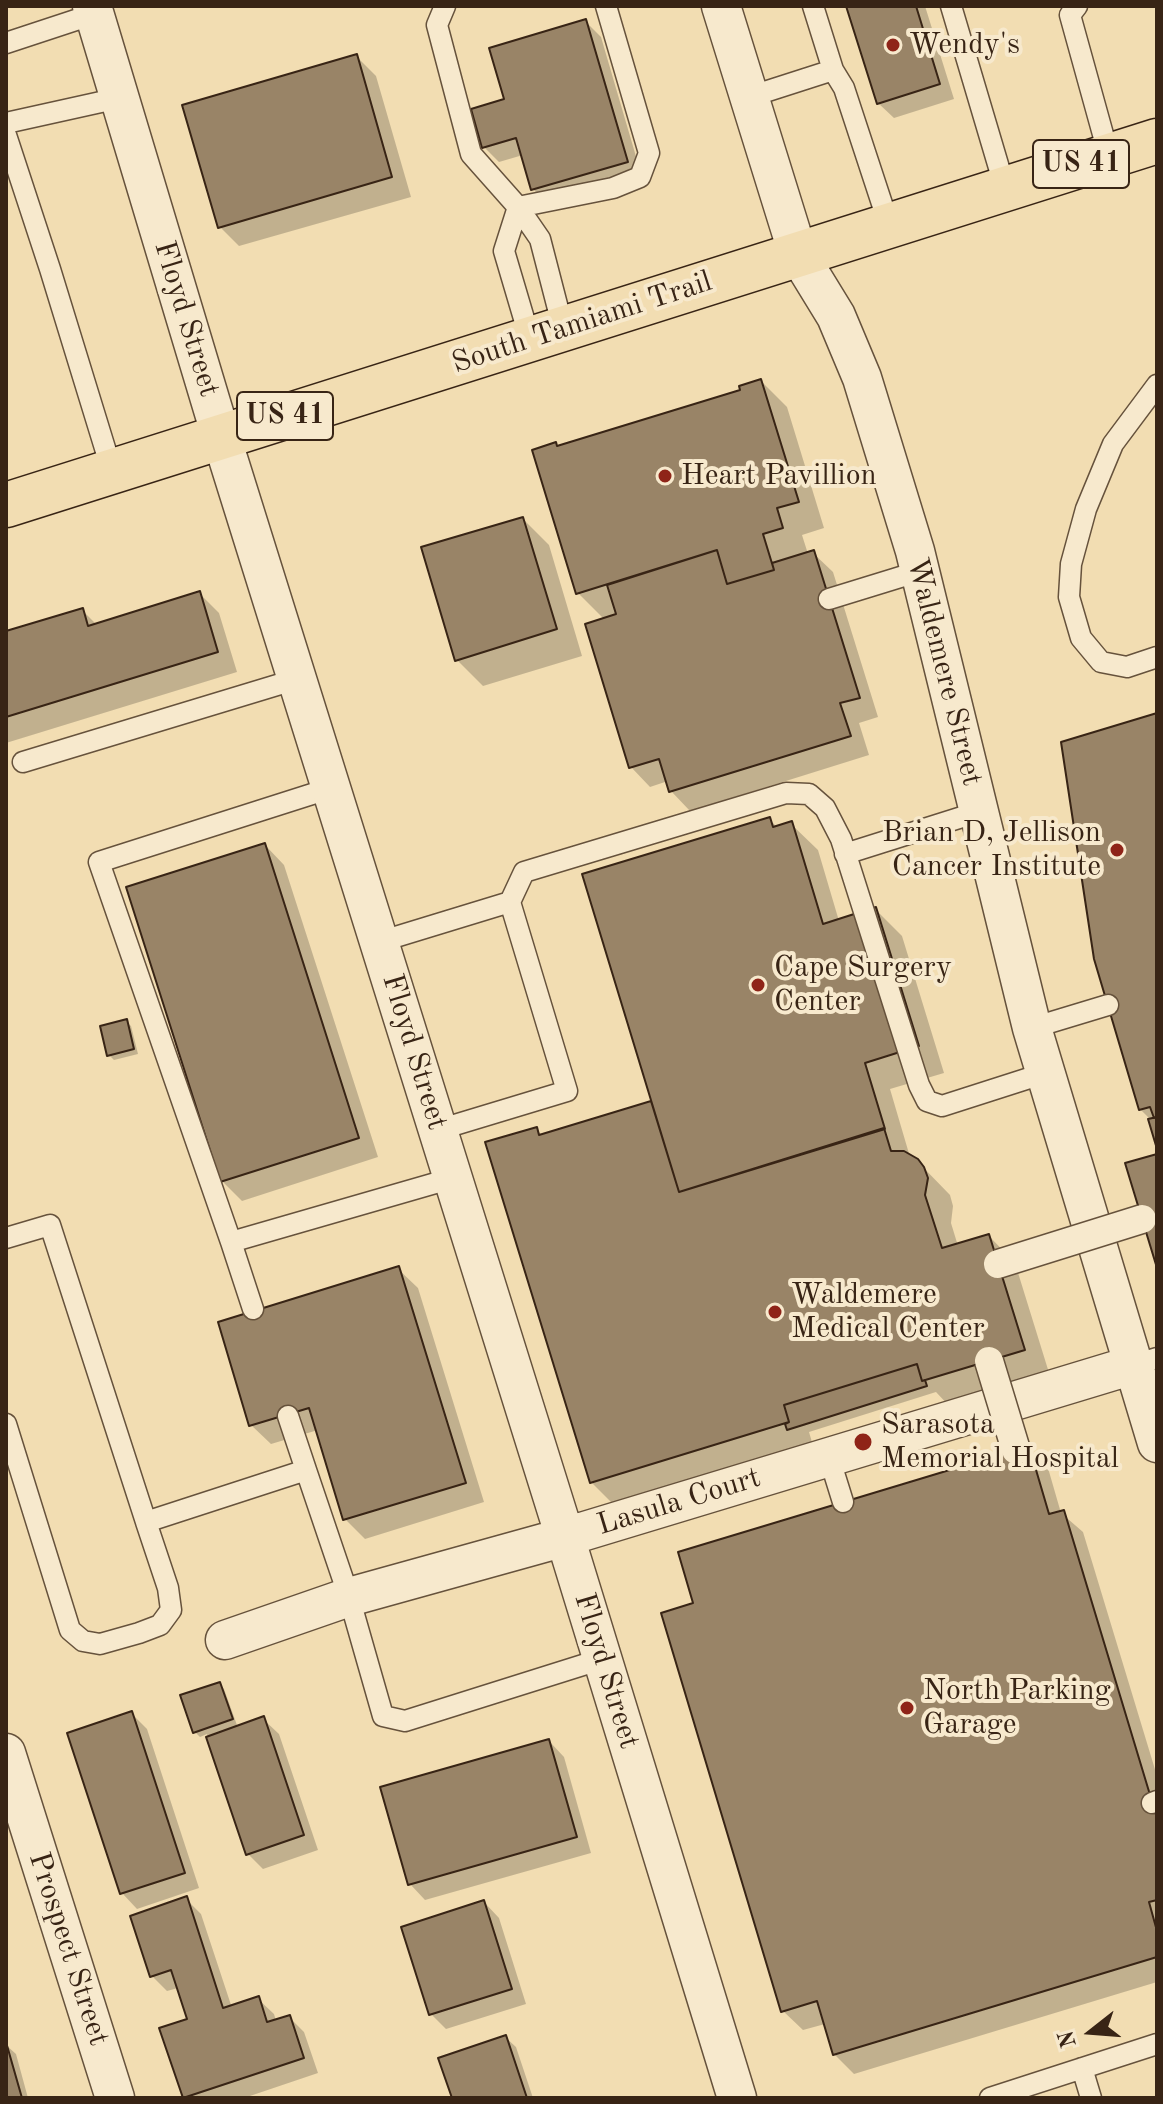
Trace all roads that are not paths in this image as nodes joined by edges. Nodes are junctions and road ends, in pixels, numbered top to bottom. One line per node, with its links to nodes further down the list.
1 (445, 6): 17 (lane)
2 (606, 6): 17 (lane)
3 (721, 6): 10 (street, Waldemere Street)
4 (813, 6): 9 (lane)
5 (951, 6): 16 (lane)
6 (1077, 6): 15 (lane)
7 (93, 10): 8 (lane); 11 (street, Floyd Street)
8 (6, 43)
9 (833, 70): 10 (lane); 18 (lane)
10 (749, 97): 19 (street, Waldemere Street)
11 (119, 98): 12 (lane); 22 (street, Floyd Street)
12 (6, 123)
13 (6, 135): 23 (lane)
14 (1157, 141): 15 (main road, South Tamiami Trail / US 41)
15 (1109, 156): 16 (main road, South Tamiami Trail / US 41)
16 (1005, 188): 18 (main road, South Tamiami Trail / US 41)
17 (518, 207): 20 (lane); 20 (lane)
18 (889, 225): 19 (main road, South Tamiami Trail / US 41)
19 (798, 254): 20 (main road, South Tamiami Trail / US 41); 25 (street, Waldemere Street)
20 (547, 334): 22 (main road, South Tamiami Trail / US 41)
21 (1157, 385): 27 (lane)
22 (221, 436): 23 (main road, South Tamiami Trail / US 41); 28 (street, Floyd Street)
23 (112, 471): 24 (main road, South Tamiami Trail / US 41)
24 (6, 505)
25 (920, 571): 26 (lane); 31 (street, Waldemere Street)
26 (829, 599)
27 (1157, 657)
28 (297, 679): 29 (lane); 30 (street, Floyd Street)
29 (23, 762)
30 (331, 788): 34 (street, Floyd Street); 42 (lane)
31 (978, 812): 32 (lane); 36 (street, Waldemere Street)
32 (845, 854): 33 (lane); 37 (lane)
33 (510, 902): 34 (lane); 38 (lane)
34 (379, 942): 38 (street, Floyd Street)
35 (1108, 1005): 36 (lane)
36 (1032, 1028): 37 (street, Waldemere Street)
37 (1045, 1073): 46 (street, Waldemere Street)
38 (438, 1130): 39 (street, Floyd Street)
39 (453, 1178): 42 (lane); 55 (street, Floyd Street)
40 (1142, 1219): 43 (street, bridge)
41 (6, 1238): 54 (lane)
42 (231, 1242): 44 (lane)
43 (998, 1264)
44 (253, 1309)
45 (989, 1361): 50 (street, bridge)
46 (1145, 1361): 49 (street, Waldemere Street); 51 (street, Lasula Court)
47 (288, 1416): 52 (lane)
48 (6, 1424): 54 (lane)
49 (1157, 1443)
50 (1016, 1450)
51 (829, 1457): 53 (lane); 55 (street, Lasula Court)
52 (306, 1470): 54 (lane); 56 (lane)
53 (843, 1502)
54 (146, 1522)
55 (565, 1537): 56 (street, Lasula Court); 58 (street, Floyd Street)
56 (349, 1597): 57 (street, Lasula Court); 58 (lane)
57 (225, 1640)
58 (602, 1659): 63 (street, Floyd Street)
59 (6, 1753): 62 (street, Prospect Street)
60 (1157, 2044): 61 (lane)
61 (1082, 2068): 64 (lane); 65 (lane)
62 (115, 2098)
63 (737, 2098)
64 (990, 2098)
65 (1091, 2098)

